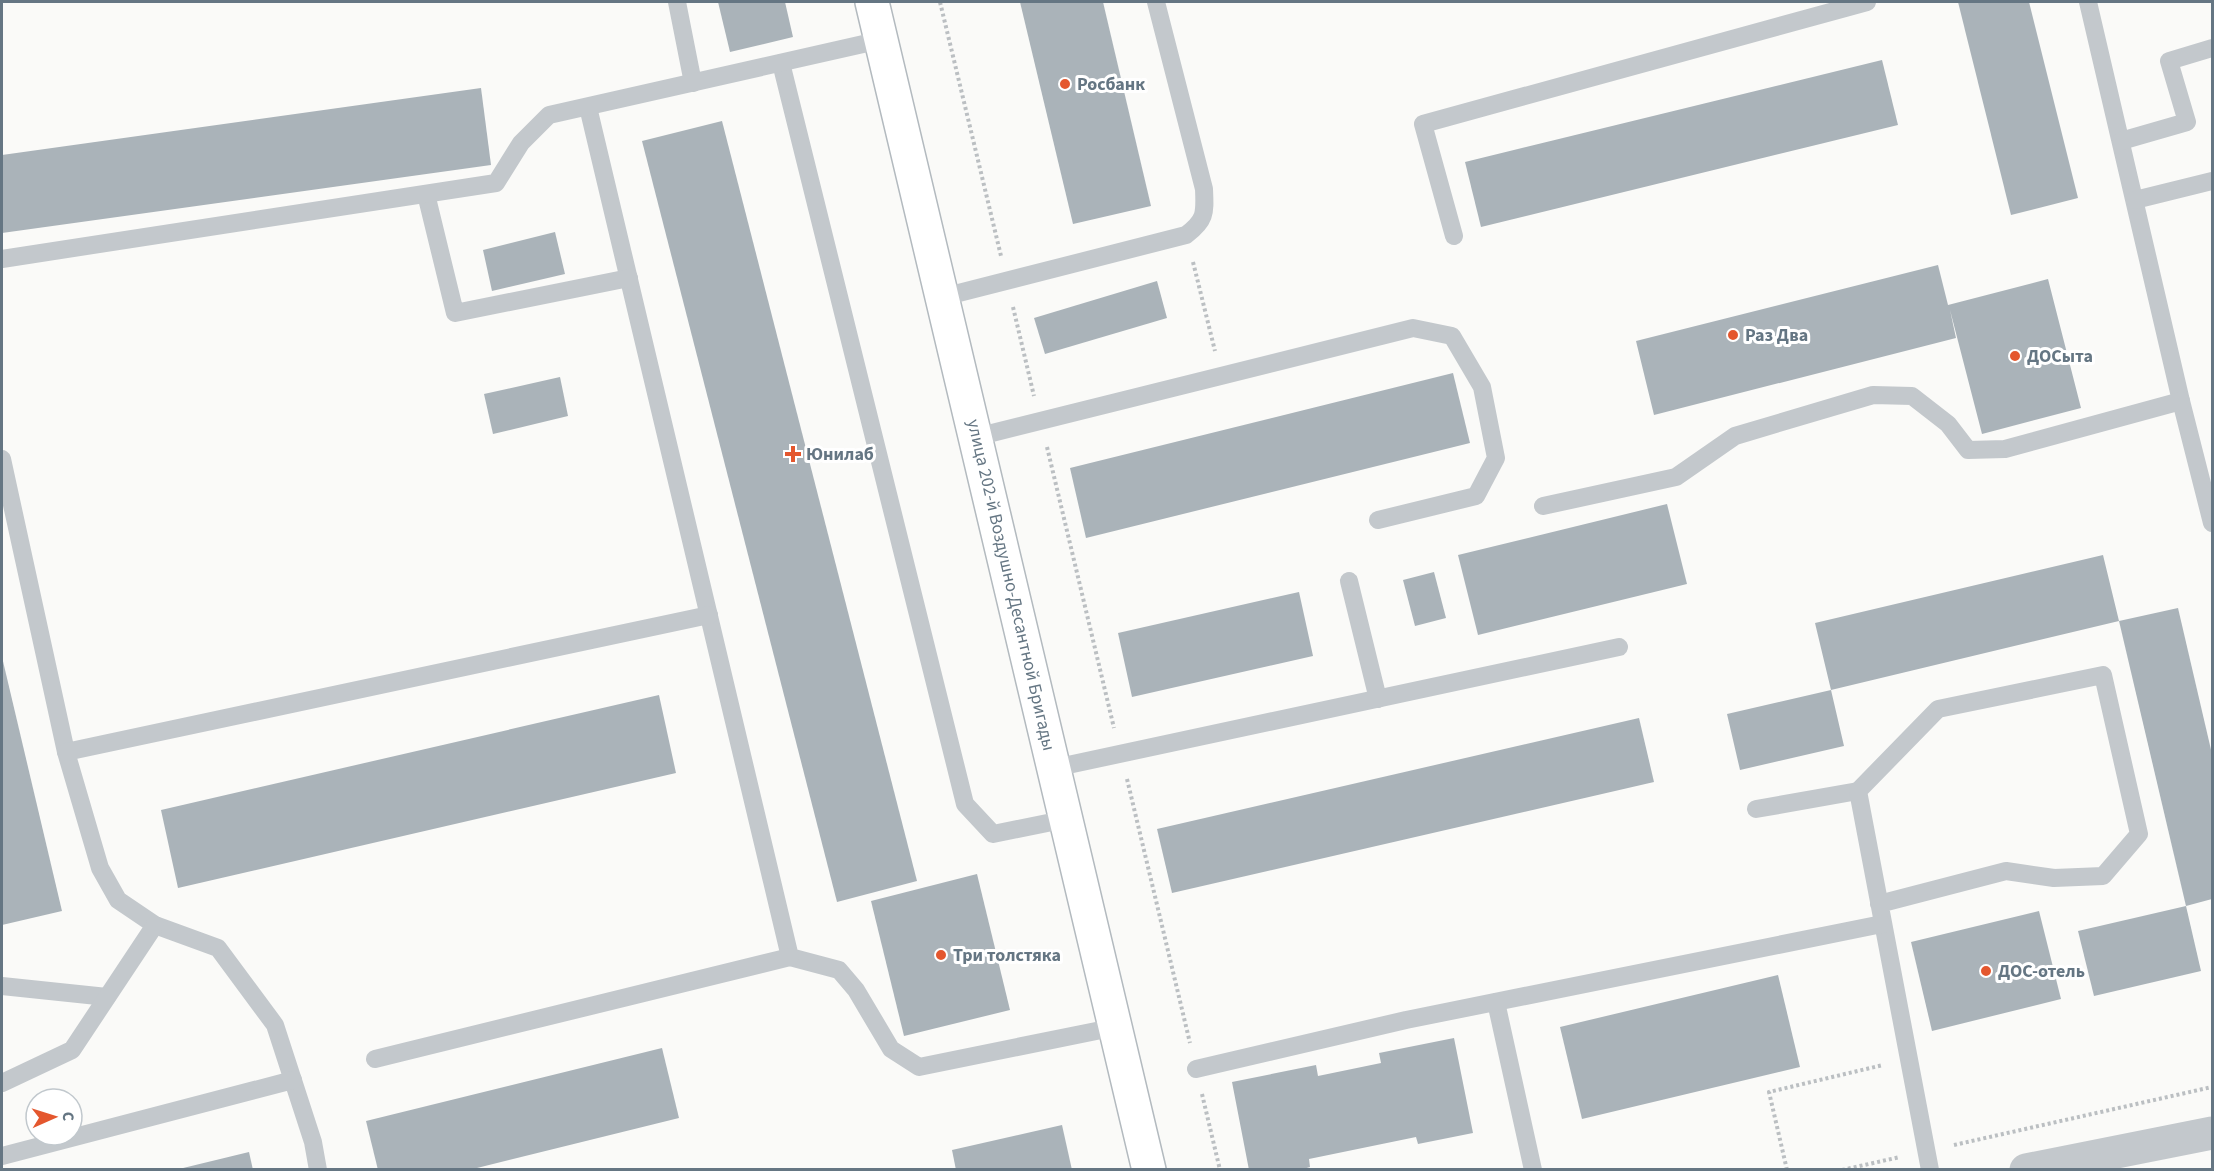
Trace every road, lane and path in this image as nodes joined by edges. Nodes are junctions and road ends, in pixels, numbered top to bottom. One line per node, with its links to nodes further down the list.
1 (677, 2): 10 (lane)
2 (872, 2): 7 (street, улица 202-й Воздушно-Десантной Бригады)
3 (940, 2): 20 (path)
4 (1156, 2): 16 (lane)
5 (1868, 2): 17 (lane)
6 (2088, 2): 12 (lane)
7 (881, 40): 9 (lane); 21 (street, улица 202-й Воздушно-Десантной Бригады)
8 (2212, 48): 12 (lane)
9 (781, 63): 10 (lane); 39 (lane)
10 (693, 83): 11 (lane)
11 (588, 107): 14 (lane); 19 (lane)
12 (2121, 141): 15 (lane)
13 (2212, 181): 15 (lane)
14 (426, 194): 18 (lane); 19 (lane)
15 (2135, 200): 23 (lane)
16 (1186, 235): 20 (lane); 22 (path)
17 (1454, 236)
18 (2, 259)
19 (629, 278): 31 (lane)
20 (1007, 280): 21 (lane); 24 (path)
21 (943, 297): 25 (street, улица 202-й Воздушно-Десантной Бригады)
22 (1222, 375): 24 (lane); 28 (lane)
23 (2181, 401): 27 (lane); 29 (lane)
24 (1040, 420): 25 (lane); 35 (path)
25 (976, 437): 36 (street, улица 202-й Воздушно-Десантной Бригады)
26 (2, 459): 34 (lane)
27 (1544, 506)
28 (1378, 520)
29 (2212, 523)
30 (1349, 581): 33 (lane)
31 (709, 615): 34 (lane); 43 (lane)
32 (1619, 647): 33 (lane)
33 (1378, 699): 35 (lane)
34 (66, 752): 42 (lane)
35 (1120, 753): 36 (lane); 50 (path)
36 (1054, 768): 39 (street, улица 202-й Воздушно-Десантной Бригады)
37 (1858, 791): 38 (lane); 40 (lane); 40 (lane)
38 (1756, 808)
39 (1067, 819): 47 (street, улица 202-й Воздушно-Десантной Бригады)
40 (1879, 904): 41 (lane)
41 (1882, 924): 46 (lane); 49 (lane)
42 (155, 925): 45 (lane); 51 (lane)
43 (790, 957): 47 (lane); 48 (lane)
44 (2, 986): 45 (lane)
45 (107, 997): 52 (lane)
46 (1496, 1002): 50 (lane); 60 (lane)
47 (1116, 1026): 58 (street, улица 202-й Воздушно-Десантной Бригады)
48 (375, 1059)
49 (1908, 1060): 55 (lane); 61 (path)
50 (1196, 1069): 59 (path)
51 (293, 1080): 56 (lane); 57 (lane)
52 (2, 1083)
53 (2212, 1088): 55 (path)
54 (2212, 1133): 64 (street)
55 (1926, 1151): 62 (path); 63 (lane)
56 (2, 1156)
57 (318, 1170)
58 (1149, 1170)
59 (1220, 1170)
60 (1533, 1170)
61 (1787, 1170)
62 (1842, 1170)
63 (1930, 1170)
64 (2026, 1170)

